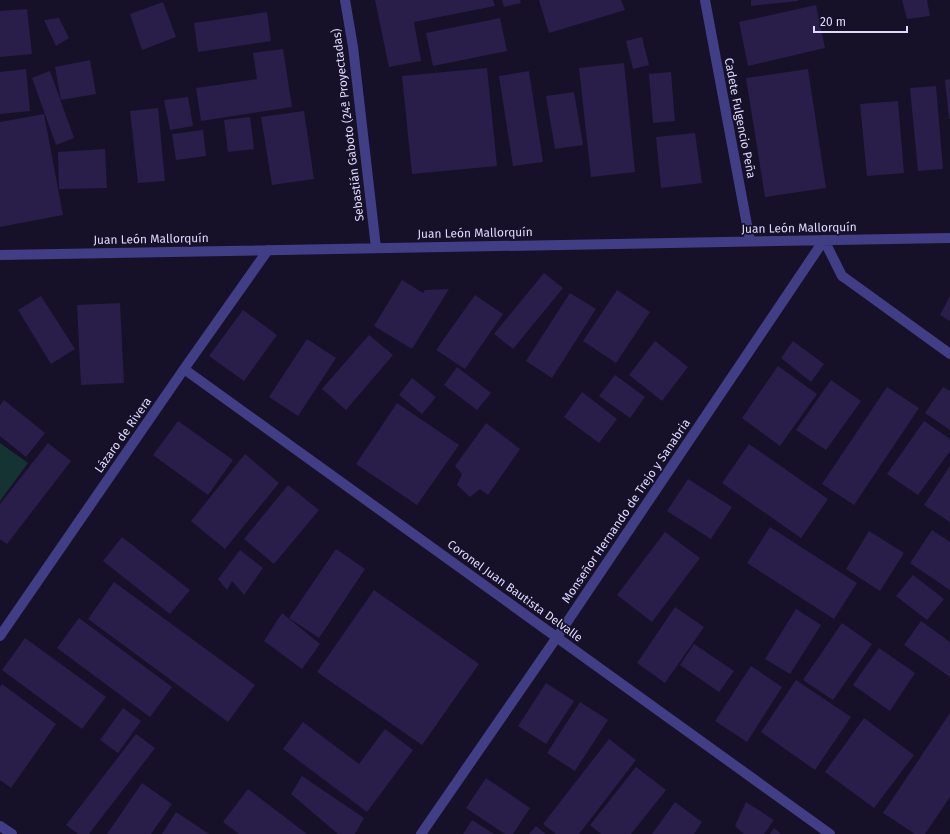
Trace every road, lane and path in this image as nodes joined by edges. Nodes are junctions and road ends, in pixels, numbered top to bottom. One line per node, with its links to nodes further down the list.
1 (345, 0): 6 (street, Sebastián Gaboto (24ª Proyectadas))
2 (705, 0): 5 (street, Cadete Fulgencio Peña)
3 (950, 238): 4 (street, Juan León Mallorquín)
4 (824, 240): 5 (street, Juan León Mallorquín); 9 (street); 12 (street, Monseñor Hernando de Trejo y Sanabria)
5 (750, 241): 6 (street, Juan León Mallorquín)
6 (376, 248): 7 (street, Juan León Mallorquín)
7 (268, 250): 8 (street, Juan León Mallorquín); 10 (street, Lázaro de Rivera)
8 (0, 255)
9 (950, 354)
10 (184, 369): 11 (street, Lázaro de Rivera); 12 (street, Coronel Juan Bautista Delvalle)
11 (0, 636)
12 (557, 637): 15 (street, Monseñor Hernando de Trejo y Sanabria); 16 (street, Coronel Juan Bautista Delvalle)
13 (0, 826): 14 (street)
14 (12, 834)
15 (421, 834)
16 (830, 834)

